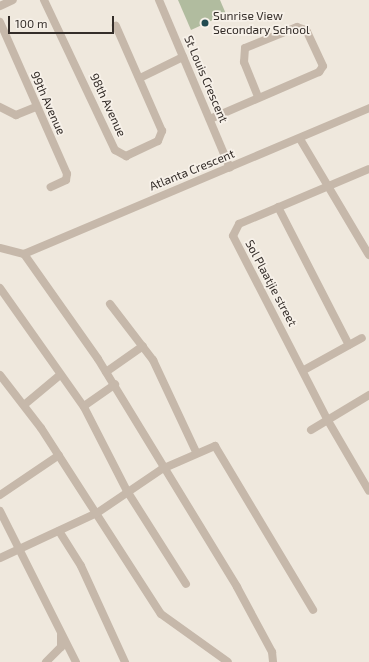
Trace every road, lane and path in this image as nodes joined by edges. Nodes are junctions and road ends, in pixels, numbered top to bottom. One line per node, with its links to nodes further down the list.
1 (13, 0): 4 (street)
2 (44, 0): 8 (street, 98th Avenue)
3 (159, 0): 7 (street, St Louis Crescent)
4 (0, 6)
5 (0, 22): 11 (street, 99th Avenue)
6 (116, 26): 8 (street, 98th Avenue)
7 (183, 57): 8 (street); 13 (street, St Louis Crescent)
8 (140, 78)
9 (258, 97): 9 (street); 13 (street)
10 (0, 107): 11 (street)
11 (36, 107): 17 (street, 99th Avenue)
12 (369, 108): 14 (street, Atlanta Crescent)
13 (210, 118): 15 (street, St Louis Crescent)
14 (300, 139): 15 (street, Atlanta Crescent); 18 (street)
15 (230, 168): 21 (street, Atlanta Crescent)
16 (369, 168): 18 (street, Sol Plaatjie street)
17 (52, 187)
18 (329, 188): 19 (street, Sol Plaatjie street); 22 (street)
19 (278, 207): 26 (street); 28 (street, Sol Plaatjie street)
20 (0, 248): 21 (street)
21 (24, 254): 29 (street)
22 (369, 255)
23 (0, 288): 31 (street)
24 (110, 304): 27 (street)
25 (362, 338): 26 (street)
26 (349, 345): 28 (street)
27 (143, 346): 29 (street); 38 (street)
28 (304, 370): 36 (street, Sol Plaatjie street)
29 (106, 372): 32 (street)
30 (0, 375): 34 (street)
31 (60, 376): 34 (street); 35 (street)
32 (115, 384): 35 (street); 40 (street)
33 (369, 395): 36 (street)
34 (24, 405): 39 (street)
35 (84, 406): 41 (street)
36 (327, 419): 37 (street); 42 (street, Sol Plaatjie street)
37 (311, 430)
38 (196, 452): 40 (street); 50 (street)
39 (59, 455): 43 (street); 45 (street)
40 (162, 469): 41 (street); 56 (street)
41 (127, 491): 45 (street); 49 (street)
42 (369, 491)
43 (0, 496)
44 (0, 510): 47 (street)
45 (97, 513): 46 (street); 55 (street)
46 (59, 531): 47 (street); 54 (street)
47 (22, 549): 48 (street); 51 (street)
48 (0, 558)
49 (186, 584)
50 (313, 610)
51 (61, 632): 52 (street); 53 (street)
52 (46, 662)
53 (76, 662)
54 (125, 662)
55 (228, 662)
56 (273, 662)

